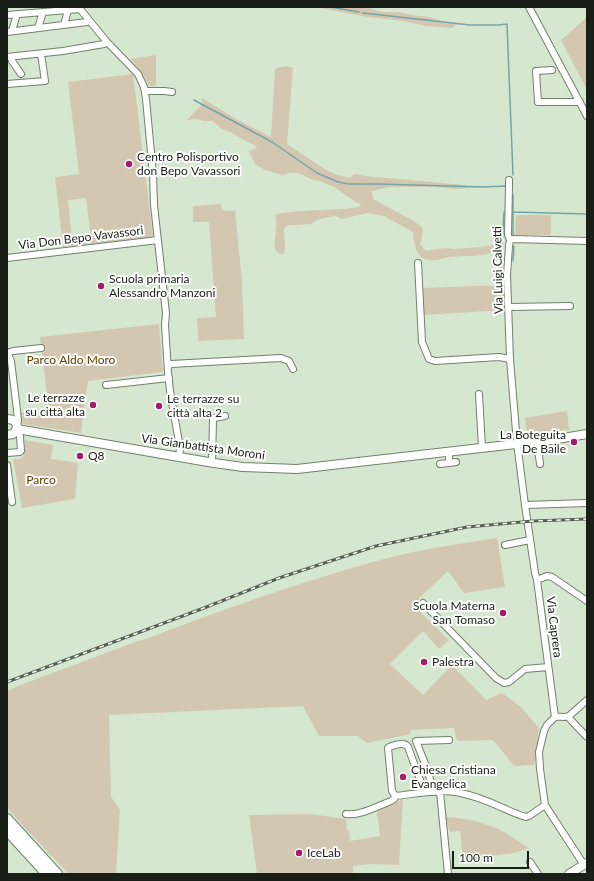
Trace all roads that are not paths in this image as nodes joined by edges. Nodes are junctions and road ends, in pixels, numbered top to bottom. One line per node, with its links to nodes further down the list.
1 (529, 7): 19 (street)
2 (80, 8): 3 (street); 7 (street)
3 (68, 10): 4 (street); 8 (street)
4 (43, 12): 5 (street); 9 (street)
5 (17, 14): 6 (street); 10 (street)
6 (7, 15)
7 (89, 20): 8 (street); 11 (street)
8 (64, 25): 9 (street)
9 (38, 28): 10 (street)
10 (10, 32)
11 (107, 42): 12 (street); 17 (street)
12 (41, 54): 13 (street); 16 (street)
13 (9, 57): 15 (street)
14 (552, 70): 19 (street)
15 (21, 74)
16 (7, 84)
17 (145, 91): 18 (street); 22 (street)
18 (172, 92)
19 (580, 102): 20 (street)
20 (587, 116)
21 (510, 180): 23 (street, Via Luigi Calvetti)
22 (158, 240): 25 (street, Via Don Bepo Vavassori); 32 (street)
23 (510, 240): 24 (street); 28 (street, Via Luigi Calvetti)
24 (587, 241)
25 (7, 258)
26 (418, 263): 31 (street)
27 (570, 306): 28 (street)
28 (509, 307): 31 (street, Via Luigi Calvetti)
29 (41, 348): 30 (street)
30 (7, 353): 39 (street)
31 (510, 359): 43 (street, Via Luigi Calvetti)
32 (168, 366): 33 (street); 34 (street)
33 (293, 369)
34 (169, 378): 35 (street); 47 (street)
35 (106, 385)
36 (479, 394): 44 (street)
37 (225, 416): 48 (street, Via Gianbattista Moroni)
38 (7, 419): 39 (main road, Via Gianbattista Moroni)
39 (17, 428): 41 (main road); 46 (street); 47 (main road, Via Gianbattista Moroni)
40 (587, 434): 42 (main road, Via Gianbattista Moroni)
41 (7, 435)
42 (537, 441): 43 (main road, Via Gianbattista Moroni); 52 (street)
43 (517, 443): 44 (main road, Via Gianbattista Moroni); 56 (street, Via Luigi Calvetti)
44 (482, 448): 45 (main road, Via Gianbattista Moroni)
45 (449, 452): 48 (main road, Via Gianbattista Moroni); 50 (street)
46 (7, 453)
47 (180, 457): 48 (main road, Via Gianbattista Moroni)
48 (212, 460)
49 (456, 462): 50 (street)
50 (449, 463): 51 (street)
51 (440, 464)
52 (540, 464)
53 (7, 466): 54 (street)
54 (12, 502)
55 (587, 503): 56 (street)
56 (525, 505): 57 (street, Via Caprera)
57 (530, 540): 58 (street); 59 (street, Via Caprera)
58 (505, 545)
59 (537, 580): 60 (street); 62 (street, Via Caprera)
60 (587, 601)
61 (423, 603): 62 (street)
62 (548, 667): 64 (street, Via Caprera)
63 (587, 700): 65 (street)
64 (554, 717): 65 (street); 71 (street)
65 (568, 717): 66 (street)
66 (587, 737)
67 (449, 740): 68 (street)
68 (430, 792): 69 (street); 70 (street); 70 (street)
69 (440, 792): 71 (street); 81 (street)
70 (395, 796): 72 (street)
71 (545, 805): 77 (street)
72 (346, 814)
73 (7, 819): 80 (highway)
74 (7, 832): 75 (highway)
75 (16, 840): 78 (highway); 79 (highway)
76 (530, 862): 82 (street)
77 (585, 864): 83 (main road)
78 (39, 874)
79 (47, 874)
80 (57, 874)
81 (448, 874)
82 (538, 874)
83 (569, 874)

